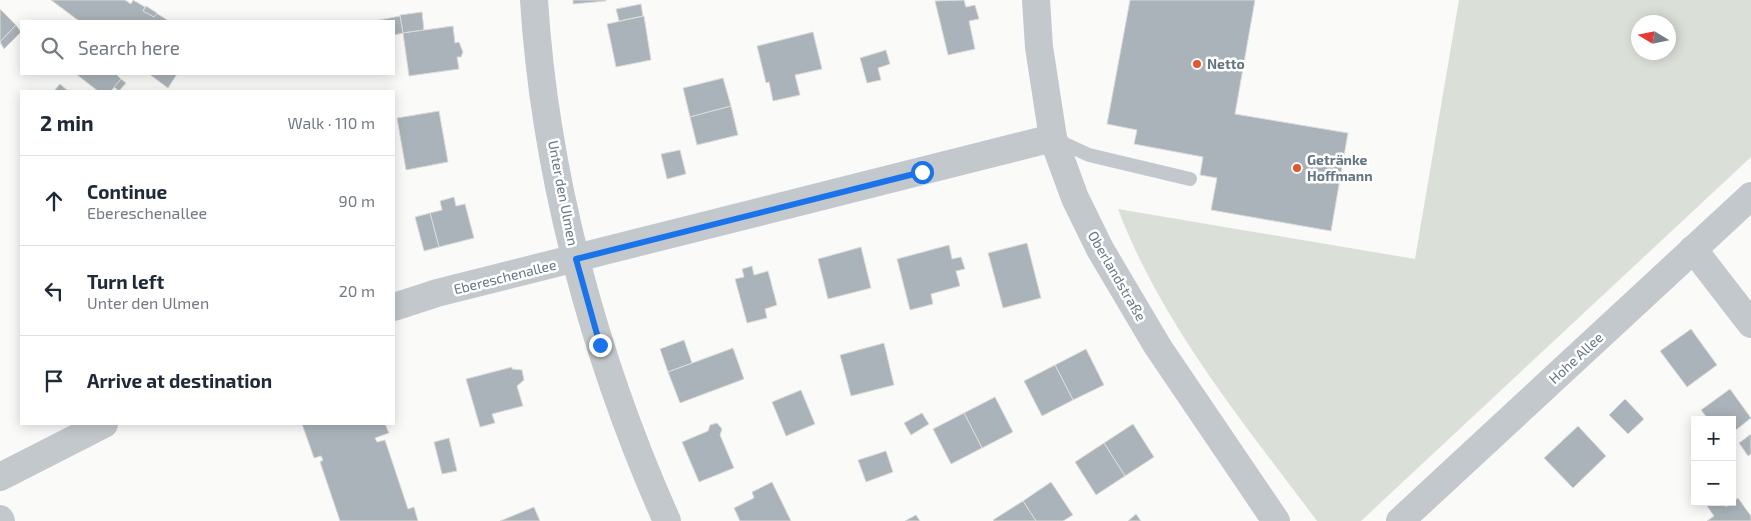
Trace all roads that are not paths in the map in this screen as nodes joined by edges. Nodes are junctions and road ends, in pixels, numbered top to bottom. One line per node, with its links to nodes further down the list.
1 (534, 0): 7 (street, Unter den Ulmen)
2 (1036, 0): 3 (street, Oberlandstraße)
3 (1053, 138): 4 (lane); 7 (street, Ebereschenallee); 13 (street, Oberlandstraße)
4 (1190, 178)
5 (1751, 196): 6 (street, Hohe Allee)
6 (1693, 249): 9 (street); 14 (street, Hohe Allee)
7 (576, 259): 8 (street, Ebereschenallee); 12 (street, Unter den Ulmen)
8 (395, 307)
9 (1751, 324)
10 (102, 425): 11 (street)
11 (0, 477)
12 (667, 521)
13 (1276, 521)
14 (1400, 521)

